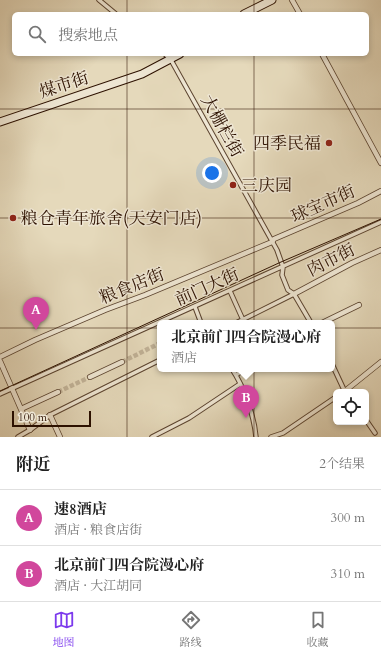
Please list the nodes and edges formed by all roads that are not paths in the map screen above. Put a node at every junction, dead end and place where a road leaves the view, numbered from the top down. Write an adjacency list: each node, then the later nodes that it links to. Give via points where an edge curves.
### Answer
1 (99, 0): 4 (street)
2 (272, 0): 5 (main road)
3 (292, 0): 6 (street)
4 (114, 12)
5 (248, 12)
6 (299, 12)
7 (167, 56): 10 (street, 大栅栏街)
8 (177, 56): 10 (main road, 煤市街)
9 (323, 56): 12 (street)
10 (171, 60): 11 (main road, 煤市街, via 142,74); 15 (street, 大栅栏街)
11 (0, 122)
12 (381, 163)
13 (381, 191): 15 (street, 球宝市街)
14 (381, 222): 17 (street, 前门大街)
15 (273, 240): 17 (street, 大栅栏街); 28 (street, 粮食店街)
16 (381, 250): 19 (street, 肉市街)
17 (283, 268): 18 (street, 前门大街); 19 (street, 大栅栏街, via 282,275 288,290)
18 (230, 291): 21 (street, 前门大街); 24 (street)
19 (294, 294): 24 (street); 25 (street, 大栅栏街)
20 (359, 305): 26 (street)
21 (195, 307): 22 (street, 前门大街); 23 (street)
22 (166, 320)
23 (200, 320)
24 (243, 320)
25 (309, 320)
26 (328, 320)
27 (157, 324): 39 (street, 前门大街)
28 (0, 357)
29 (0, 361): 39 (street)
30 (157, 361): 46 (street)
31 (122, 362): 37 (street)
32 (381, 362): 41 (street)
33 (335, 370): 40 (street)
34 (234, 372): 36 (street)
35 (240, 372): 36 (street)
36 (236, 375): 38 (street)
37 (90, 377)
38 (240, 384): 54 (street, via 189,418); 55 (street, via 250,409)
39 (12, 388): 43 (street, 前门大街); 45 (street)
40 (344, 389)
41 (349, 389)
42 (58, 392): 45 (street)
43 (0, 394)
44 (333, 399): 56 (street, via 283,433)
45 (21, 409): 47 (street)
46 (50, 414): 50 (street); 53 (street)
47 (24, 416)
48 (26, 421): 50 (street)
49 (369, 424): 51 (street)
50 (30, 430): 52 (street)
51 (375, 433)
52 (18, 437)
53 (60, 437)
54 (152, 437)
55 (256, 437)
56 (271, 437)

